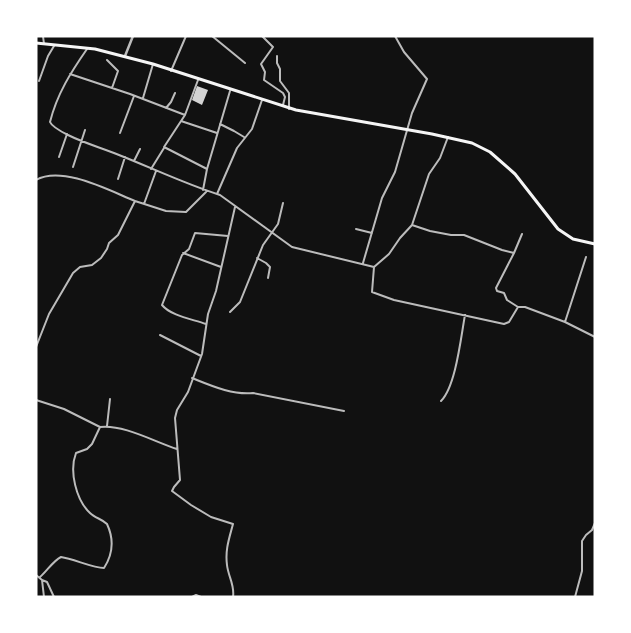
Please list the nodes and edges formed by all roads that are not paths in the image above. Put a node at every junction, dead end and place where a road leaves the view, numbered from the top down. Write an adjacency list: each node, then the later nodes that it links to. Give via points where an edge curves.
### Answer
1 (43, 36): 8 (street)
2 (133, 36): 11 (street)
3 (186, 36): 16 (street)
4 (212, 36): 14 (street)
5 (262, 36): 26 (street, via 273,47 261,64 264,80 284,95)
6 (395, 36): 33 (street, via 426,79)
7 (36, 44): 8 (highway)
8 (44, 44): 9 (highway)
9 (55, 45): 10 (highway); 19 (street)
10 (89, 47): 11 (highway); 17 (street)
11 (125, 56): 15 (highway)
12 (277, 56): 28 (street, via 280,81 288,93)
13 (107, 60): 20 (street, via 118,71)
14 (245, 63)
15 (153, 64): 16 (highway); 24 (street)
16 (171, 71): 18 (highway)
17 (70, 74): 20 (street); 36 (street, via 50,122)
18 (198, 80): 21 (highway); 29 (street)
19 (39, 81)
20 (112, 88): 23 (street)
21 (230, 90): 25 (highway); 31 (street)
22 (175, 93): 27 (street)
23 (134, 96): 24 (street); 34 (street)
24 (142, 98): 27 (street)
25 (262, 100): 26 (highway); 38 (street, via 252,129)
26 (282, 106): 28 (highway)
27 (166, 108): 29 (street)
28 (289, 108): 33 (highway)
29 (185, 115): 30 (street)
30 (181, 121): 35 (street); 40 (street)
31 (220, 124): 35 (street); 38 (street)
32 (85, 130): 39 (street)
33 (406, 130): 37 (highway); 61 (street, via 396,172 382,198)
34 (120, 132)
35 (217, 133): 47 (street)
36 (67, 134): 39 (street); 42 (street)
37 (448, 137): 58 (street, via 439,161 429,174); 64 (highway, via 490,152 515,174 558,229 573,239)
38 (244, 138): 53 (street)
39 (82, 140): 43 (street); 45 (street)
40 (164, 148): 46 (street); 47 (street)
41 (140, 149): 44 (street)
42 (59, 157)
43 (125, 157): 44 (street); 49 (street)
44 (134, 161): 46 (street)
45 (74, 167)
46 (151, 169): 48 (street)
47 (207, 169): 51 (street)
48 (156, 171): 51 (street); 56 (street)
49 (118, 179)
50 (36, 180): 54 (street, via 60,176 85,180)
51 (203, 190): 52 (street)
52 (206, 192): 53 (street); 56 (street, via 186,212 166,211)
53 (217, 194): 57 (street)
54 (135, 201): 56 (street); 80 (street, via 118,236 109,243 101,258 73,273 49,314)
55 (283, 203): 60 (street, via 280,219)
56 (144, 204)
57 (235, 207): 60 (street); 63 (street)
58 (412, 225): 66 (street, via 430,232 464,235); 70 (street)
59 (356, 229): 61 (street)
60 (272, 233): 68 (street); 69 (street, via 292,247)
61 (372, 233): 69 (street)
62 (522, 234): 66 (street)
63 (228, 236): 65 (street, via 196,232 189,249); 71 (street)
64 (595, 244)
65 (183, 253): 71 (street); 77 (street, via 162,306)
66 (514, 253): 73 (street, via 496,289)
67 (586, 257): 76 (street)
68 (257, 258): 72 (street, via 270,267); 74 (street, via 240,302)
69 (363, 264): 70 (street)
70 (374, 267): 75 (street, via 373,292 402,302)
71 (221, 268): 77 (street)
72 (268, 278)
73 (518, 307): 75 (street, via 507,323); 76 (street)
74 (230, 312)
75 (465, 314): 85 (street, via 453,374 448,392)
76 (565, 322): 79 (street)
77 (206, 324): 81 (street)
78 (160, 335): 81 (street)
79 (595, 337)
80 (36, 347)
81 (201, 356): 82 (street)
82 (192, 378): 86 (street, via 228,391); 89 (street, via 175,418)
83 (110, 399): 87 (street)
84 (36, 400): 88 (street, via 64,409)
85 (441, 401)
86 (344, 411)
87 (107, 426): 88 (street); 89 (street)
88 (100, 427): 92 (street, via 92,444 76,454 73,470 80,500 108,527 112,544 109,559 100,569 84,562 60,558)
89 (178, 449): 98 (street, via 180,480 173,492 209,516 232,524 226,555)
90 (595, 523): 99 (street, via 582,541 582,571)
91 (36, 575): 92 (street)
92 (40, 577): 93 (street)
93 (42, 580): 94 (street); 95 (street)
94 (44, 597)
95 (54, 597)
96 (192, 597): 97 (street)
97 (201, 597)
98 (233, 597)
99 (575, 597)

